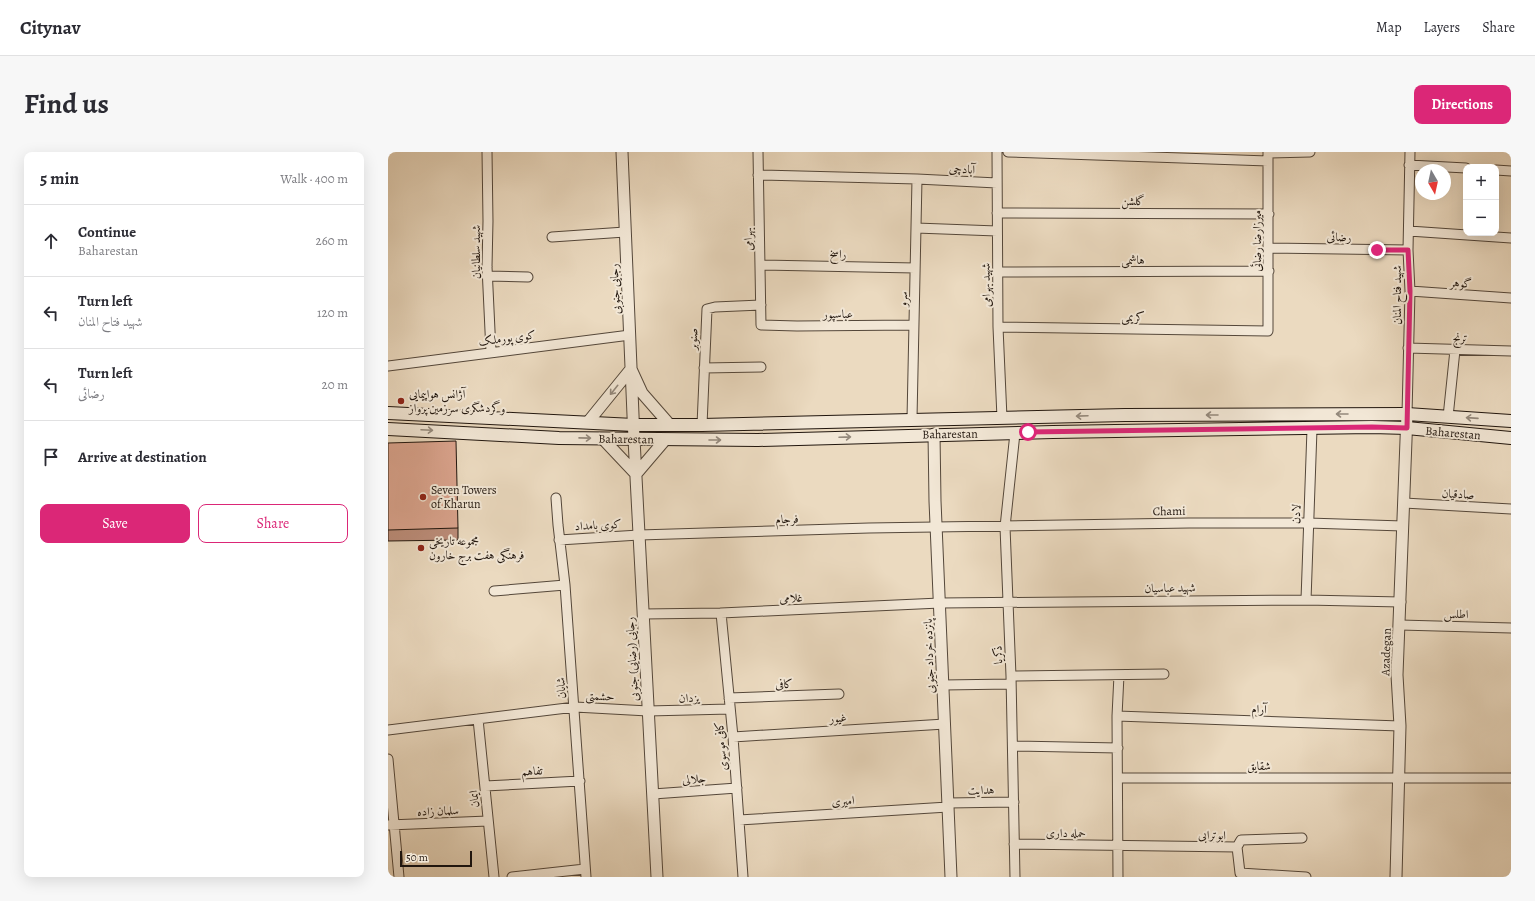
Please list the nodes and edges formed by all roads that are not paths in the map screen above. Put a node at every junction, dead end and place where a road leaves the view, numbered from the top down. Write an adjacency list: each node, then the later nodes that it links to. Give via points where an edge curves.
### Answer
1 (487, 152): 30 (street, شهید سلطانیان)
2 (622, 152): 21 (street, رجایی جنوبی)
3 (758, 152): 13 (street, بهرامی)
4 (997, 152): 15 (street, شهید بهرامی)
5 (1008, 152): 8 (street)
6 (1310, 152): 8 (street)
7 (1410, 152): 9 (street, شهید فتاح المنان)
8 (1268, 155): 17 (street, میرزارضا رضائی)
9 (1409, 165): 10 (street); 20 (street, شهید فتاح المنان)
10 (1463, 168)
11 (1499, 170): 12 (street)
12 (1511, 171)
13 (758, 175): 14 (street, آبادچی); 26 (street, بهرامی)
14 (917, 179): 15 (street, آبادچی); 18 (street, سرو)
15 (997, 183): 16 (street, شهید بهرامی)
16 (997, 213): 17 (street, گلشن); 19 (street, شهید بهرامی)
17 (1269, 214): 24 (street, میرزارضا رضائی)
18 (916, 228): 19 (street); 27 (street, سرو)
19 (997, 231): 29 (street, شهید بهرامی)
20 (1409, 231): 23 (street); 25 (street, شهید فتاح المنان)
21 (625, 232): 22 (street); 39 (street, رجایی جنوبی)
22 (552, 237)
23 (1511, 238)
24 (1269, 248): 25 (street, رضائی); 28 (street, میرزارضا رضائی)
25 (1408, 250): 32 (street, شهید فتاح المنان)
26 (760, 265): 27 (street, راسخ); 34 (street, بهرامی)
27 (915, 268): 36 (street, سرو)
28 (1269, 271): 29 (street, هاشمی); 38 (street, میرزارضا رضائی)
29 (998, 272): 37 (street, شهید بهرامی)
30 (488, 276): 31 (street); 43 (street, شهید سلطانیان)
31 (528, 277)
32 (1410, 291): 33 (street, گوهر); 40 (street, شهید فتاح المنان)
33 (1511, 298)
34 (761, 305): 35 (street, بهرامی); 46 (street, صنوبر, via 707,309)
35 (761, 324): 36 (street, عباسپور)
36 (914, 325): 52 (street, سرو)
37 (998, 327): 38 (street, کریمی); 51 (street, شهید بهرامی)
38 (1268, 331)
39 (630, 336): 43 (street, کوی پورملک); 47 (street, رجایی جنوبی)
40 (1408, 348): 41 (street, ترنج); 49 (street, شهید فتاح المنان)
41 (1455, 350): 42 (street, ترنج); 50 (street)
42 (1511, 351)
43 (491, 352): 44 (street, کوی پورملک)
44 (388, 366)
45 (761, 366): 46 (street)
46 (704, 368): 59 (street, صنوبر)
47 (631, 369): 56 (street, one-way to 56); 57 (street, رجایی جنوبی); 58 (street, via 642,393)
48 (388, 413): 54 (main road, Baharestan)
49 (1407, 414): 50 (main road, Baharestan); 51 (main road, Baharestan, one-way to 51); 60 (street, Azadegan)
50 (1448, 417): 55 (main road, Baharestan, one-way to 50)
51 (1002, 418): 53 (main road, Baharestan)
52 (912, 419): 53 (main road, Baharestan); 59 (main road, Baharestan)
53 (934, 419): 64 (main road)
54 (559, 421): 56 (main road, Baharestan); 65 (main road, via 566,426 566,430)
55 (1511, 421)
56 (588, 422): 57 (main road, Baharestan)
57 (634, 425): 58 (main road, Baharestan); 68 (street, رجایی جنوبی)
58 (670, 425): 59 (main road, Baharestan)
59 (700, 425): 70 (main road, via 693,432)
60 (1407, 428): 62 (main road, Baharestan); 66 (main road, Baharestan); 73 (street, Azadegan)
61 (388, 429): 65 (main road, Baharestan, one-way to 65)
62 (1312, 429): 63 (main road, Baharestan); 75 (street, لادن)
63 (1015, 433): 64 (main road, Baharestan); 77 (street, ذکریا)
64 (934, 434): 70 (main road, Baharestan, one-way to 64); 78 (street, پانزده خرداد جنوبی)
65 (559, 438): 67 (main road, Baharestan, one-way to 67)
66 (1511, 438)
67 (603, 439): 68 (main road, Baharestan); 71 (street)
68 (634, 440): 69 (main road, Baharestan); 71 (street, رجایی (رضایی) جنوبی)
69 (665, 440): 70 (main road, Baharestan); 71 (street)
70 (696, 440)
71 (636, 474): 79 (street, رجایی (رضایی) جنوبی)
72 (556, 498): 80 (street, شایان)
73 (1404, 503): 74 (street, صادقیان); 76 (street, Azadegan)
74 (1511, 509)
75 (1308, 523): 76 (street, Chami); 77 (street, Chami, via 1189,522); 83 (street, لادن)
76 (1403, 526): 85 (street, Azadegan)
77 (1005, 527): 78 (street, Chami); 84 (street, ذکریا)
78 (936, 528): 79 (street, فرجام); 86 (street, پانزده خرداد جنوبی)
79 (639, 535): 80 (street, کوی بامداد); 88 (street, رجایی (رضایی) جنوبی)
80 (559, 540): 81 (street, شایان)
81 (565, 585): 82 (street); 97 (street, شایان)
82 (494, 591)
83 (1306, 600): 84 (street, شهید عباسیان); 85 (street, شهید عباسیان)
84 (1008, 602): 86 (street, شهید عباسیان); 93 (street, ذکریا)
85 (1401, 602): 89 (street, Azadegan)
86 (940, 603): 87 (street, غلامی); 94 (street, پانزده خرداد جنوبی)
87 (721, 613): 88 (street, غلامی); 96 (street, کافی موسوی)
88 (643, 614): 99 (street, رجایی (رضایی) جنوبی)
89 (1400, 625): 90 (street, اطلس); 103 (street, Azadegan)
90 (1511, 628)
91 (1164, 674): 92 (street)
92 (1119, 675): 93 (street); 100 (street)
93 (1011, 680): 94 (street); 106 (street, ذکریا)
94 (943, 685): 102 (street, پانزده خرداد جنوبی)
95 (840, 694): 96 (street, کافی)
96 (729, 698): 98 (street, کافی موسوی)
97 (574, 707): 99 (street, حشمتی); 101 (street, حشمتی); 112 (street, شایان)
98 (730, 709): 99 (street, یزدان); 105 (street, کافی موسوی)
99 (648, 711): 115 (street, رجایی (رضایی) جنوبی)
100 (1118, 716): 103 (street, آرام); 107 (street)
101 (478, 719): 104 (street, حشمتی); 113 (street, ایمان)
102 (945, 724): 105 (street, غیور); 117 (street, پانزده خرداد جنوبی)
103 (1400, 726): 111 (street, Azadegan)
104 (388, 730)
105 (733, 737): 114 (street, کافی موسوی)
106 (1013, 746): 107 (street); 116 (street, ذکریا)
107 (1118, 748): 109 (street)
108 (388, 759): 120 (street)
109 (1118, 778): 111 (street, شقایق); 123 (street)
110 (1511, 778): 111 (street, شقایق)
111 (1399, 779): 135 (street, Azadegan)
112 (580, 781): 113 (street, تفاهم); 125 (street, شایان)
113 (485, 786): 119 (street, ایمان)
114 (737, 788): 115 (street, جلالی); 118 (street, کافی موسوی)
115 (652, 794): 129 (street, رجایی (رضایی) جنوبی)
116 (1014, 802): 117 (street, هدایت); 122 (street, ذکریا)
117 (948, 805): 118 (street, امیری); 131 (street, پانزده خرداد جنوبی)
118 (739, 820): 130 (street, کافی موسوی)
119 (488, 821): 120 (street, سلمان زاده); 127 (street, ایمان)
120 (391, 824): 126 (street)
121 (1302, 838): 124 (street, via 1241,840)
122 (1014, 844): 123 (street, حمله داری); 132 (street, ذکریا)
123 (1118, 846): 124 (street, ابوترابی); 133 (street)
124 (1237, 847): 134 (street, ابوترابی, via 1240,873)
125 (586, 873): 128 (street)
126 (398, 877)
127 (494, 877)
128 (512, 877)
129 (657, 877)
130 (744, 877)
131 (951, 877)
132 (1015, 877)
133 (1118, 877)
134 (1306, 877)
135 (1396, 877)

